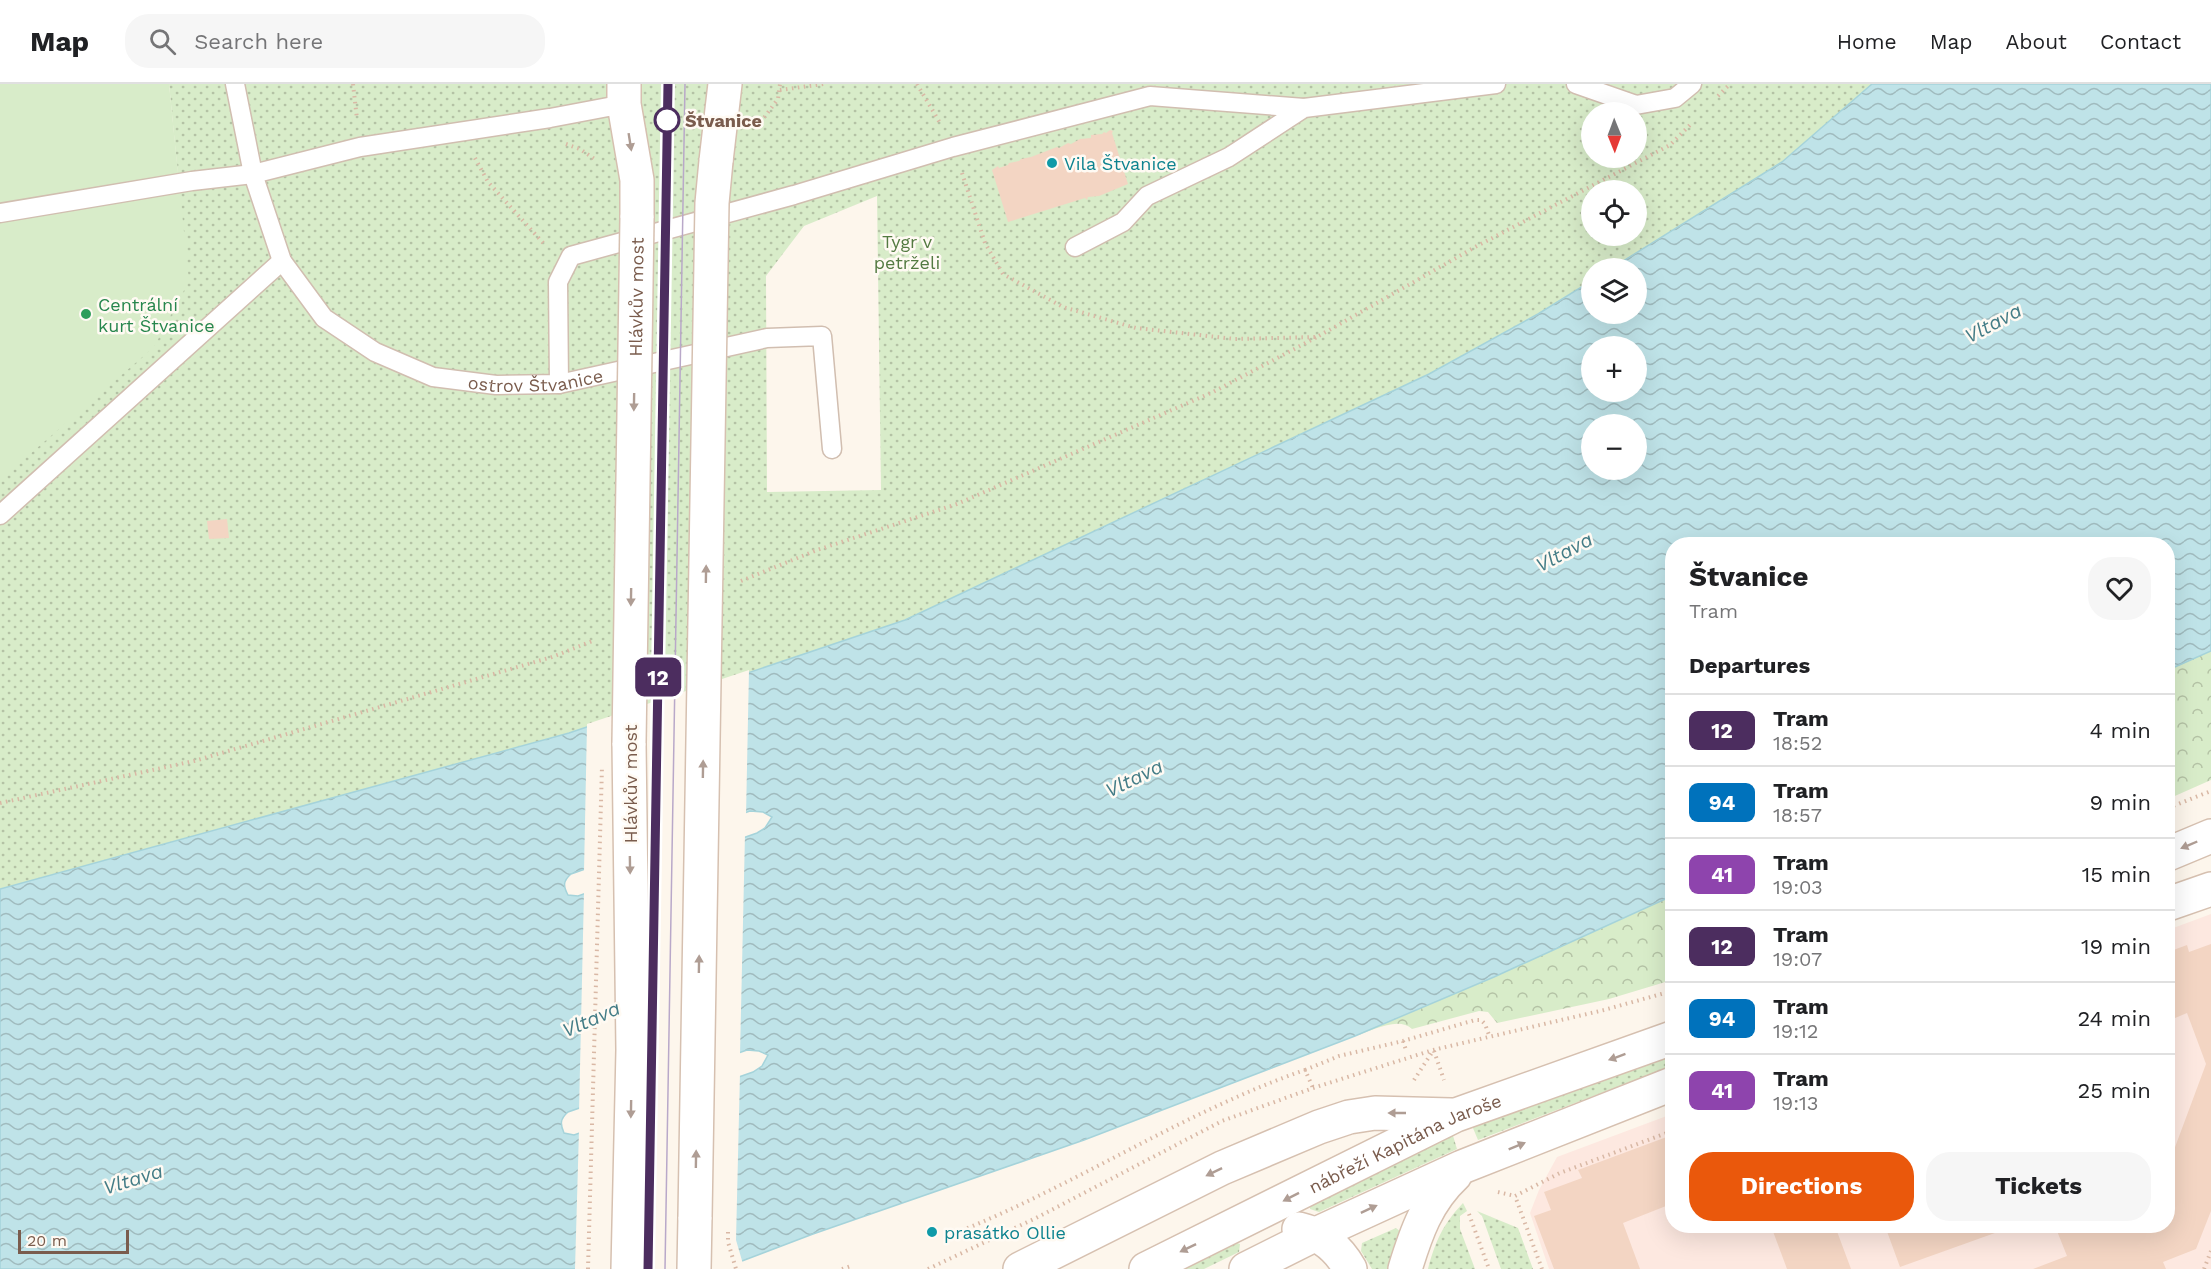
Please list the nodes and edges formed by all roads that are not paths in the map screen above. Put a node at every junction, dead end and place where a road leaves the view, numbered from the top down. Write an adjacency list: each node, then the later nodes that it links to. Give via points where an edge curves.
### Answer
1 (235, 84): 8 (lane, ostrov Štvanice)
2 (725, 84): 28 (main road, one-way to 2, bridge, via 712,215)
3 (1496, 84): 7 (lane)
4 (1576, 84): 5 (lane, via 1636,105 1675,98)
5 (1692, 84)
6 (624, 94): 8 (lane, via 550,118 360,147); 23 (main road, Hlávkův most, one-way to 23, bridge, via 637,180 628,743 633,1050)
7 (1304, 108): 10 (lane, via 1229,157 1147,195 1124,222); 12 (lane, via 1150,96 953,147 571,256 558,282)
8 (253, 174): 9 (lane); 11 (lane, ostrov Štvanice)
9 (0, 213)
10 (1075, 247)
11 (282, 261): 12 (lane, ostrov Štvanice, via 324,318 375,352 433,377 496,385); 14 (lane)
12 (559, 384): 13 (lane, ostrov Štvanice, via 767,338 822,336)
13 (832, 449)
14 (0, 515)
15 (2211, 836): 16 (main road, one-way to 16)
16 (2175, 851)
17 (2211, 889): 18 (main road)
18 (2175, 902)
19 (1665, 1040): 21 (main road, nábřeží Kapitána Jaroše, one-way to 21)
20 (1665, 1087): 22 (main road, one-way to 20)
21 (1456, 1115): 24 (main road, nábřeží Kapitána Jaroše, one-way to 24); 29 (main road, one-way to 29, via 1375,1113 1319,1127 1222,1168)
22 (1462, 1167): 25 (main road, one-way to 22); 33 (main road, via 1424,1213)
23 (628, 1226): 26 (main road); 27 (main road, Hlávkův most)
24 (1229, 1228): 25 (main road, via 1284,1225); 30 (main road, nábřeží Kapitána Jaroše, one-way to 30)
25 (1316, 1234): 31 (main road); 32 (main road)
26 (620, 1269)
27 (628, 1269)
28 (694, 1269)
29 (1020, 1269)
30 (1146, 1269)
31 (1246, 1269)
32 (1350, 1269)
33 (1405, 1269)

